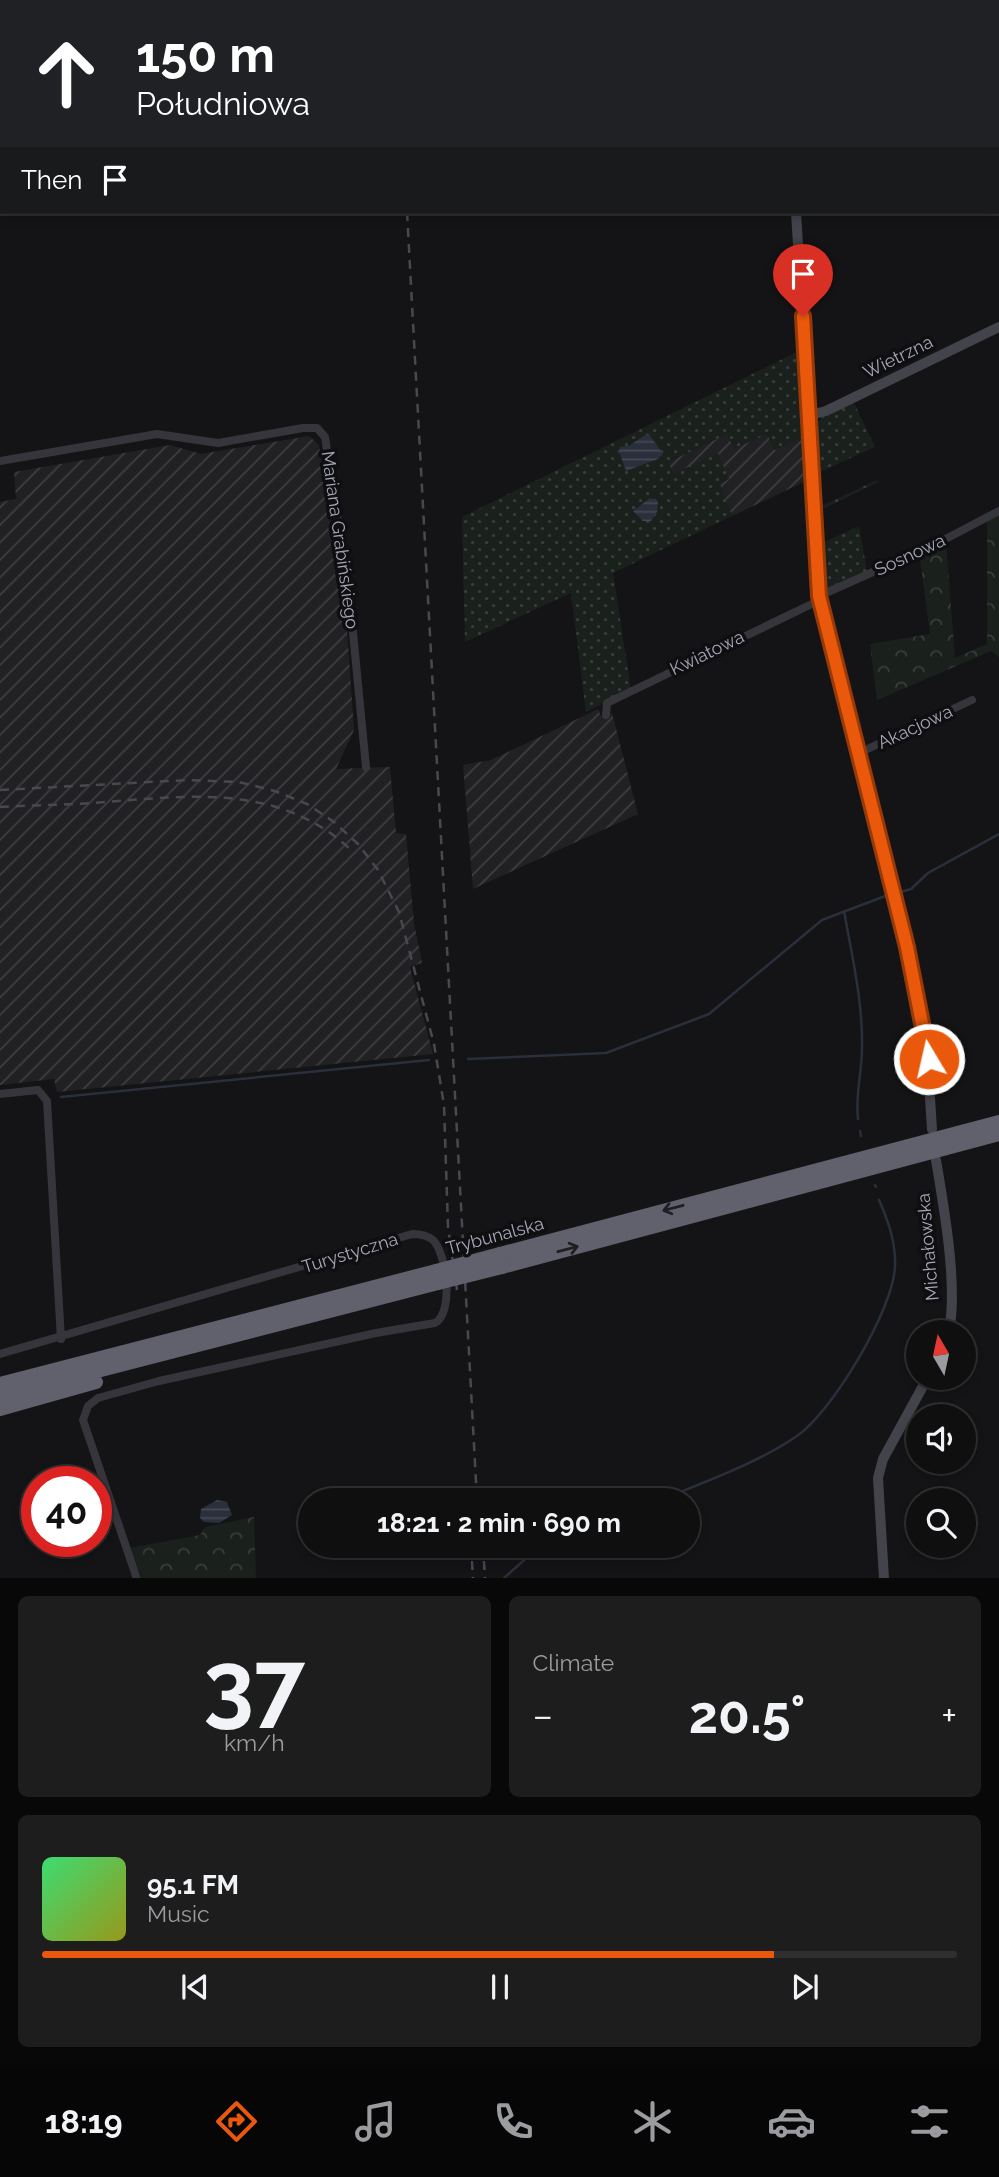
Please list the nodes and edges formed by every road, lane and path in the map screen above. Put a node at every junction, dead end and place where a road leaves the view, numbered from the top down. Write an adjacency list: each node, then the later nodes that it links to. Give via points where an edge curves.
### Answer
1 (796, 214): 3 (street)
2 (999, 327): 3 (street, Wietrzna)
3 (810, 415): 6 (street)
4 (0, 461): 10 (street, Mariana Grabińskiego, via 157,434 218,443 317,428 325,437 349,591)
5 (999, 511): 6 (street, Sosnowa)
6 (820, 598): 8 (street, Kwiatowa, via 607,703); 9 (street)
7 (972, 700): 9 (street, Akacjowa)
8 (606, 715)
9 (859, 753): 13 (street, via 926,1037)
10 (366, 767)
11 (0, 1094): 19 (street, via 38,1090 47,1101)
12 (999, 1122): 16 (highway, Trybunalska, one-way to 16)
13 (932, 1129)
14 (999, 1134): 16 (highway, Trybunalska, one-way to 14)
15 (936, 1160): 18 (street, Michałowska, via 947,1240)
16 (501, 1261): 17 (highway, Trybunalska, bridge)
17 (437, 1277): 21 (highway, Trybunalska); 22 (highway, Trybunalska)
18 (950, 1320)
19 (61, 1339): 20 (street); 26 (street, Turystyczna, via 412,1234 427,1236 440,1252 447,1302 442,1318 435,1323 159,1381 98,1398 88,1406 83,1420)
20 (0, 1354)
21 (170, 1354): 24 (highway, Trybunalska); 25 (highway, via 93,1383)
22 (0, 1384)
23 (921, 1390): 27 (street, via 883,1459 878,1478)
24 (0, 1396)
25 (0, 1409)
26 (137, 1578)
27 (884, 1578)

